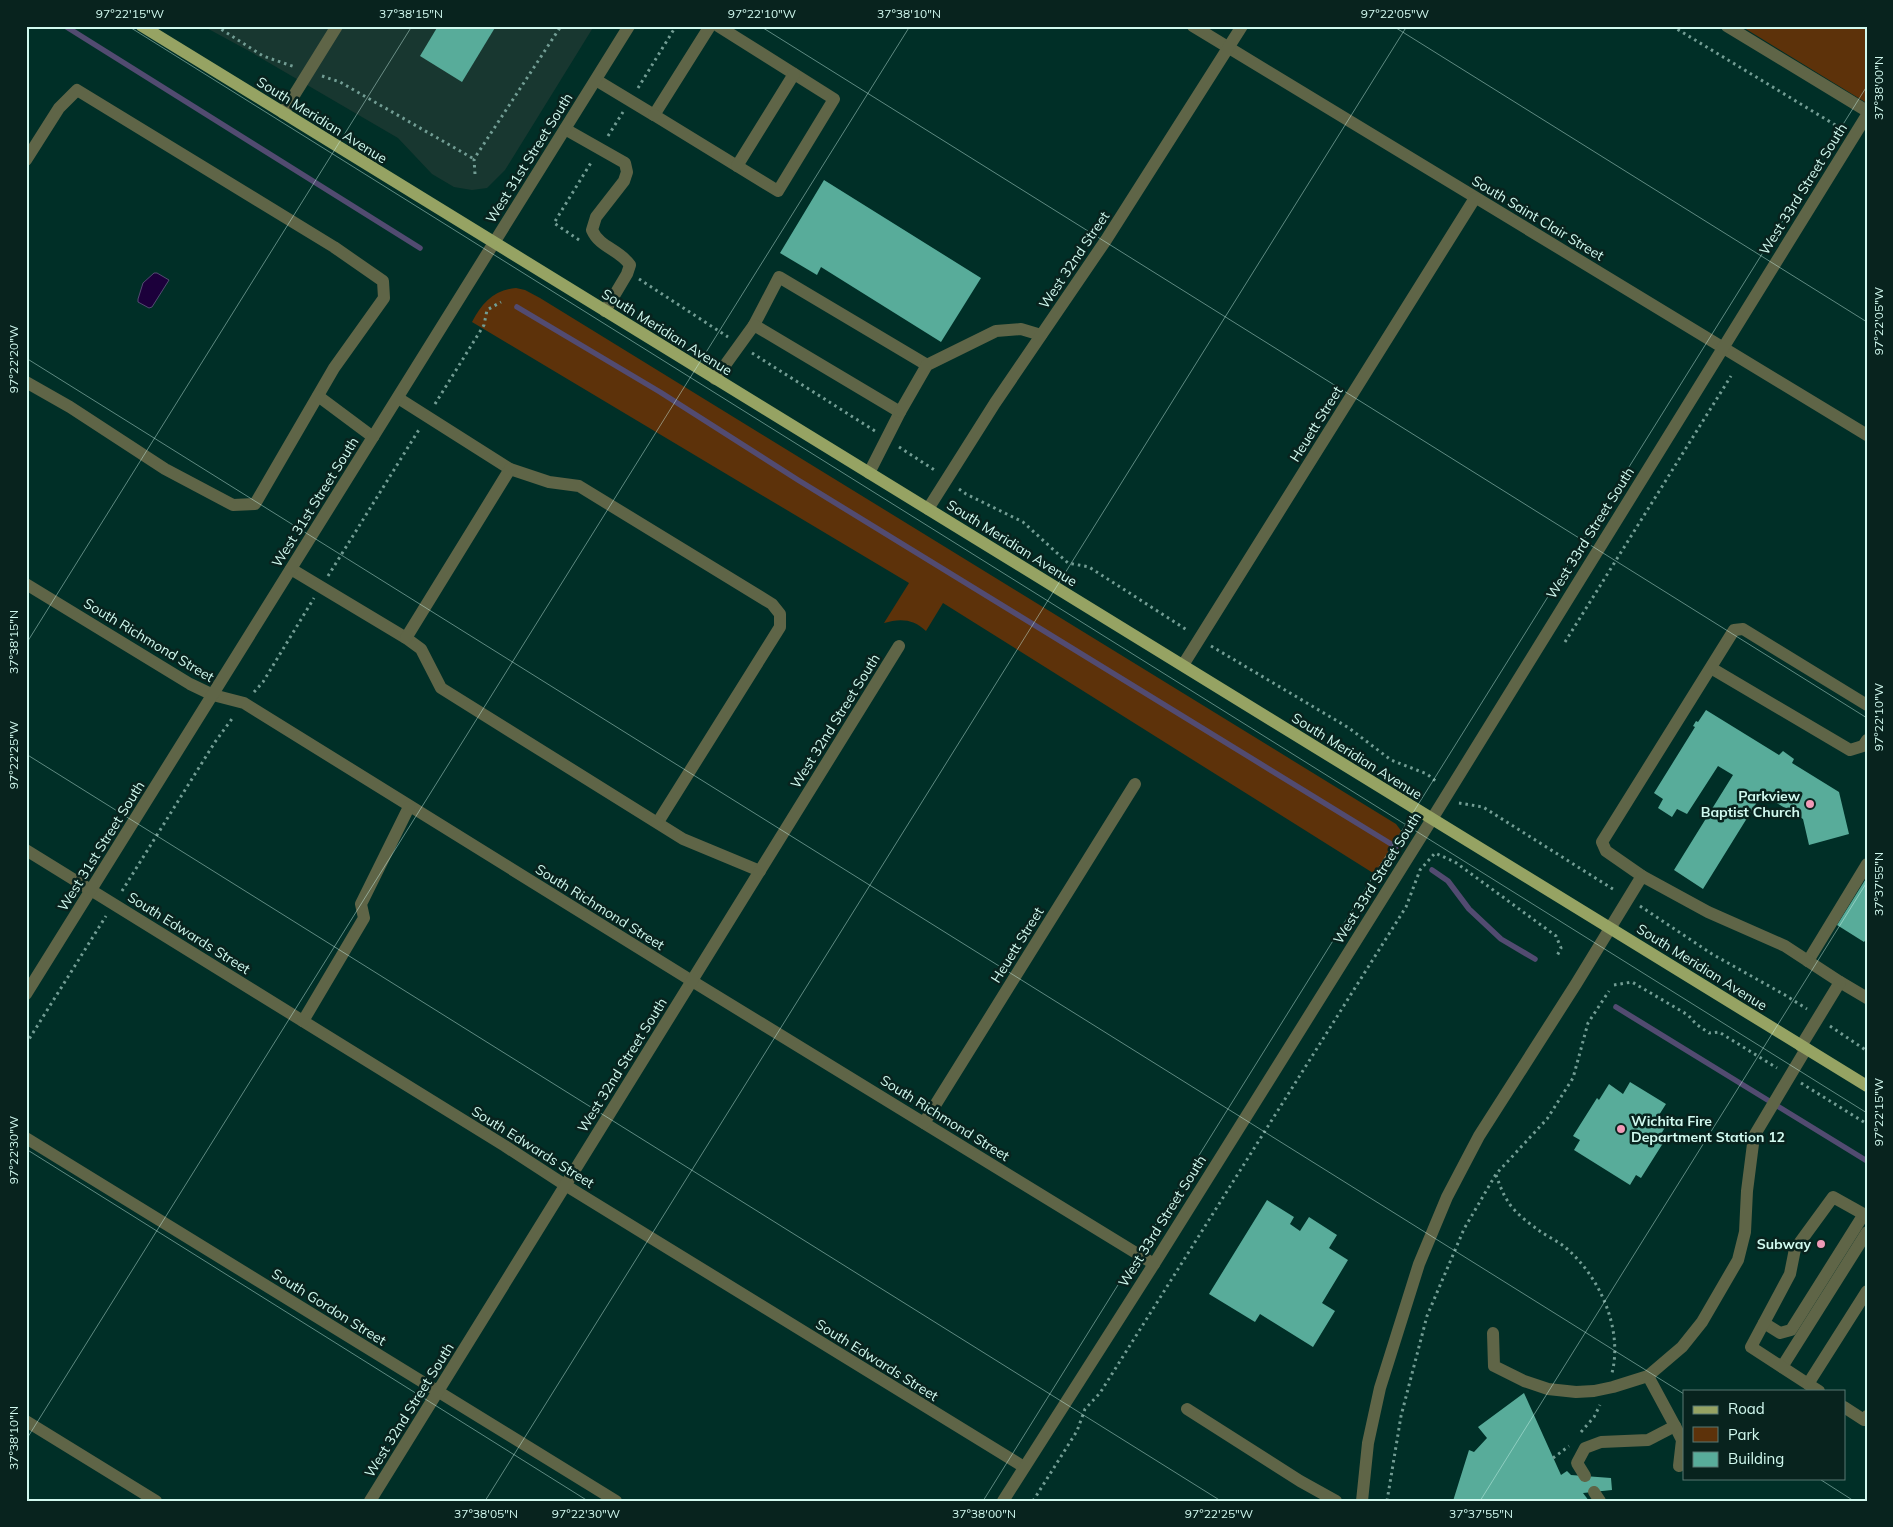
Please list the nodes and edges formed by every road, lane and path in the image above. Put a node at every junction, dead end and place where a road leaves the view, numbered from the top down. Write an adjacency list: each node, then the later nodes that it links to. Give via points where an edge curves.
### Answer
1 (142, 26): 19 (main road, South Meridian Avenue)
2 (216, 26): 14 (path, via 263,56)
3 (338, 26): 14 (street)
4 (561, 26): 25 (path)
5 (629, 26): 16 (street, West 31st Street South)
6 (676, 26): 17 (path)
7 (710, 26): 20 (street)
8 (718, 26): 15 (street)
9 (1193, 26): 13 (street, South Saint Clair Street)
10 (1242, 26): 13 (street, West 32nd Street)
11 (1672, 26): 22 (path)
12 (1727, 26): 18 (street)
13 (1229, 48): 29 (street, South Saint Clair Street); 36 (street, West 32nd Street)
14 (310, 72): 19 (street); 25 (path, via 340,82)
15 (794, 74): 27 (street); 27 (street, via 834,99 778,191)
16 (596, 80): 17 (street); 23 (street, West 31st Street South)
17 (630, 100): 20 (street); 24 (path)
18 (1867, 111)
19 (283, 113): 30 (main road, South Meridian Avenue)
20 (654, 115): 27 (street)
21 (1867, 115): 38 (street, West 33rd Street South)
22 (1837, 126)
23 (565, 128): 24 (street); 30 (street, West 31st Street South)
24 (600, 149): 31 (path, via 554,223); 32 (street, via 625,164 627,172 624,181 596,217 592,230 596,240 625,257 630,265)
25 (474, 159): 28 (path)
26 (26, 160): 43 (street, via 59,108 77,90 334,247 383,281 384,298)
27 (737, 166)
28 (474, 174)
29 (1475, 198): 38 (street, South Saint Clair Street); 58 (street, Heuett Street)
30 (494, 243): 34 (main road, South Meridian Avenue); 44 (street, West 31st Street South)
31 (586, 244)
32 (628, 271): 34 (street); 37 (path)
33 (501, 302): 46 (path, via 487,310 484,325)
34 (605, 311): 41 (main road, South Meridian Avenue)
35 (754, 325): 37 (street); 39 (street, via 779,277); 45 (street)
36 (1041, 335): 39 (street, via 1021,329 996,331); 52 (street, West 32nd Street)
37 (740, 345): 41 (street); 49 (path)
38 (1722, 348): 47 (street, South Saint Clair Street); 68 (street, West 33rd Street South)
39 (927, 365): 45 (street)
40 (1731, 376): 59 (path)
41 (715, 379): 51 (main road, South Meridian Avenue)
42 (26, 382): 43 (street, via 165,469 233,505 255,504)
43 (318, 396): 48 (street)
44 (398, 398): 46 (street); 48 (street, West 31st Street South)
45 (900, 412): 49 (street)
46 (427, 416): 50 (street); 56 (path)
47 (1867, 435)
48 (373, 437): 54 (street, West 31st Street South)
49 (886, 439): 51 (street); 52 (path)
50 (510, 469): 57 (street); 71 (street, via 548,482 579,486 772,604 780,614 780,627)
51 (869, 473): 53 (main road, South Meridian Avenue)
52 (946, 480): 53 (street, West 32nd Street); 58 (path, via 966,494 1023,522 1068,562 1089,567)
53 (928, 509): 61 (main road, South Meridian Avenue)
54 (291, 569): 56 (street); 63 (street, West 31st Street South)
55 (26, 584): 63 (street, South Richmond Street)
56 (321, 587): 57 (street); 64 (path, via 263,682)
57 (406, 638): 71 (street, via 422,649 441,688)
58 (1200, 638): 61 (street, Heuett Street); 68 (path, via 1349,728 1391,760 1428,774)
59 (1565, 642)
60 (899, 646): 74 (street, West 32nd Street South)
61 (1182, 666): 70 (main road, South Meridian Avenue)
62 (1711, 668): 65 (street, via 1734,630 1743,629); 66 (street, via 1850,750 1863,746); 75 (street, via 1602,842 1606,852)
63 (213, 695): 64 (street, South Richmond Street); 76 (street, West 31st Street South)
64 (244, 703): 69 (street, South Richmond Street); 78 (path, via 215,742)
65 (1867, 705)
66 (1867, 740)
67 (1135, 784): 95 (street, Heuett Street)
68 (1448, 792): 70 (street, West 33rd Street South); 77 (path, via 1459,803 1484,807)
69 (409, 806): 82 (street, South Richmond Street); 89 (street, via 361,904 364,918)
70 (1432, 819): 79 (main road, South Meridian Avenue); 102 (street, West 33rd Street South)
71 (658, 822): 74 (street, via 683,839)
72 (26, 850): 76 (street, South Edwards Street)
73 (1867, 864): 81 (street)
74 (760, 871): 82 (street, West 32nd Street South)
75 (1642, 876): 77 (street); 81 (street, via 1708,912 1785,946)
76 (92, 890): 78 (street, South Edwards Street); 86 (street, West 31st Street South)
77 (1628, 899): 79 (street); 88 (path)
78 (114, 904): 89 (street, South Edwards Street); 90 (path)
79 (1610, 928): 91 (main road, South Meridian Avenue); 129 (street, via 1479,1136 1447,1197 1419,1264 1380,1388 1368,1443)
80 (1556, 958): 127 (path, via 1561,948 1556,936 1455,862 1435,853 1420,870 1406,907 1188,1256 1100,1393 1085,1409 1077,1431)
81 (1808, 961): 83 (street)
82 (692, 981): 95 (street, South Richmond Street); 99 (street, West 32nd Street South)
83 (1840, 982): 87 (street); 88 (street)
84 (1614, 985): 93 (path, via 1632,982 1688,1015 1709,1032 1719,1032)
85 (1609, 992): 98 (path, via 1588,1023 1573,1078 1547,1119)
86 (26, 994)
87 (1867, 998)
88 (1818, 1017): 91 (street); 92 (path)
89 (303, 1021): 99 (street, South Edwards Street)
90 (26, 1044)
91 (1803, 1047): 93 (street); 94 (main road, South Meridian Avenue)
92 (1867, 1051)
93 (1790, 1076): 96 (path); 107 (street, via 1754,1136 1745,1232 1738,1260 1702,1322 1682,1347)
94 (1867, 1086)
95 (924, 1123): 102 (street, South Richmond Street)
96 (1867, 1124)
97 (26, 1138): 110 (street, South Gordon Street)
98 (1496, 1174): 109 (path, via 1507,1201 1526,1221 1565,1247 1585,1266 1603,1298 1612,1328 1614,1363); 130 (path, via 1464,1229 1427,1316 1401,1416)
99 (565, 1186): 110 (street, West 32nd Street South); 121 (street, South Edwards Street)
100 (1865, 1215): 104 (street, via 1792,1330 1780,1333); 104 (street, via 1834,1197 1795,1249 1790,1274)
101 (1867, 1232): 106 (street)
102 (1154, 1264): 121 (street, West 33rd Street South)
103 (1867, 1291): 108 (street)
104 (1764, 1323): 106 (street, via 1751,1347)
105 (1493, 1333): 109 (street, via 1494,1366 1548,1389 1576,1392)
106 (1782, 1367): 108 (street)
107 (1648, 1376): 109 (street); 115 (street)
108 (1813, 1387)
109 (1608, 1389): 116 (path, via 1594,1417)
110 (438, 1392): 124 (street, West 32nd Street South); 125 (street, South Gordon Street)
111 (1846, 1408): 113 (street, via 1864,1420)
112 (1186, 1409): 128 (street)
113 (1867, 1416)
114 (26, 1421): 123 (street)
115 (1675, 1426): 117 (street); 122 (street, via 1648,1440 1601,1442 1585,1448 1577,1463)
116 (1578, 1437)
117 (1683, 1441): 120 (street)
118 (1572, 1443): 119 (path)
119 (1554, 1458)
120 (1679, 1466)
121 (1024, 1468): 126 (street, West 33rd Street South)
122 (1585, 1476)
123 (156, 1501)
124 (370, 1501)
125 (616, 1501)
126 (1003, 1501)
127 (1033, 1501)
128 (1336, 1501)
129 (1362, 1501)
130 (1388, 1501)

